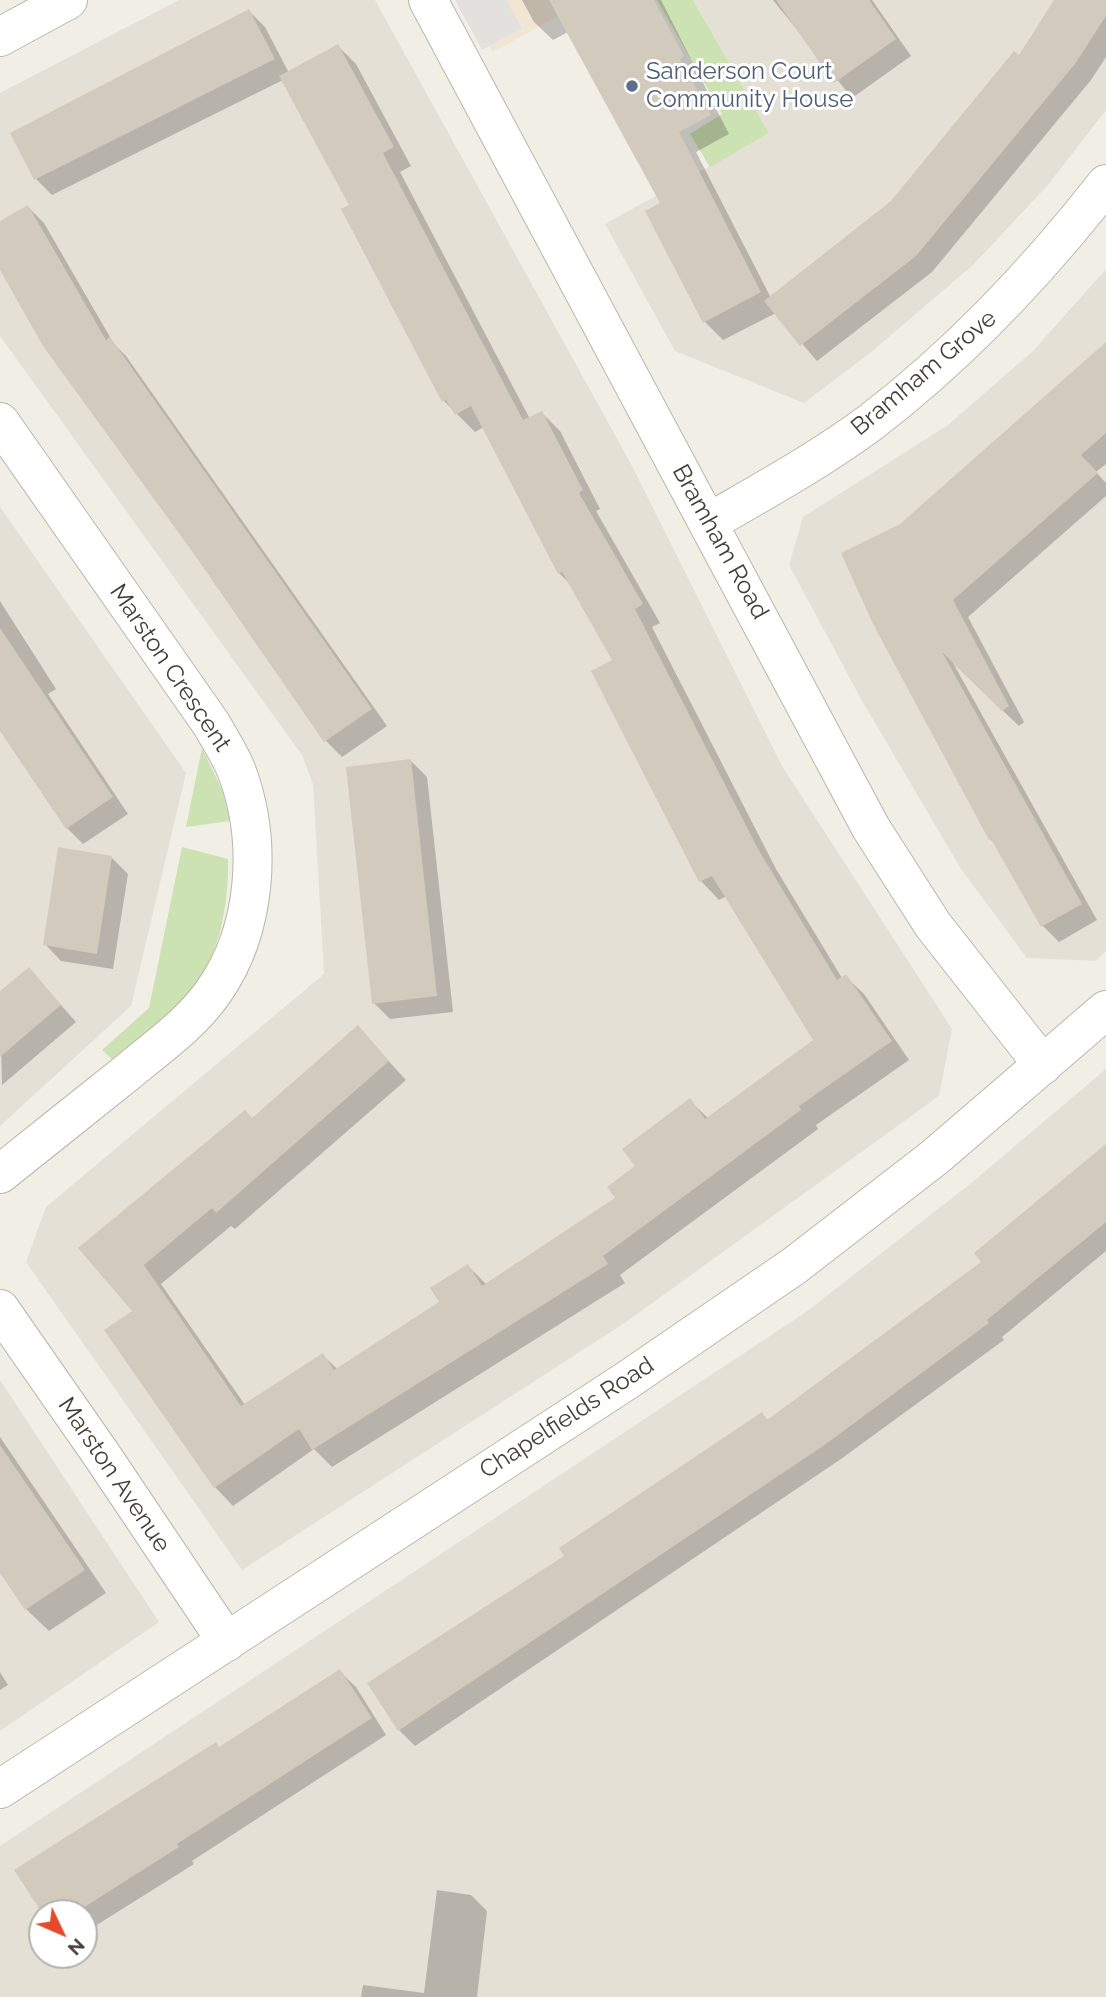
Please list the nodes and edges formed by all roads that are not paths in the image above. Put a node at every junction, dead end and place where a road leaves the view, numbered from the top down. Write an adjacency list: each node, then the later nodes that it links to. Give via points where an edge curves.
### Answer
1 (68, 0): 3 (street)
2 (428, 0): 6 (street, Bramham Road)
3 (0, 37)
4 (1106, 184): 6 (street, Bramham Grove, via 1006,302 871,422)
5 (0, 422): 9 (street, Marston Crescent, via 212,725 237,771 247,809 251,860 246,921 236,954 213,992 186,1024)
6 (708, 523): 8 (street, Bramham Road, via 903,880 959,962)
7 (1106, 1010): 8 (street, Chapelfields Road)
8 (1043, 1065): 11 (street, Chapelfields Road, via 794,1266)
9 (0, 1174)
10 (0, 1310): 11 (street, Marston Avenue)
11 (227, 1642): 12 (street, Chapelfields Road)
12 (0, 1789)

